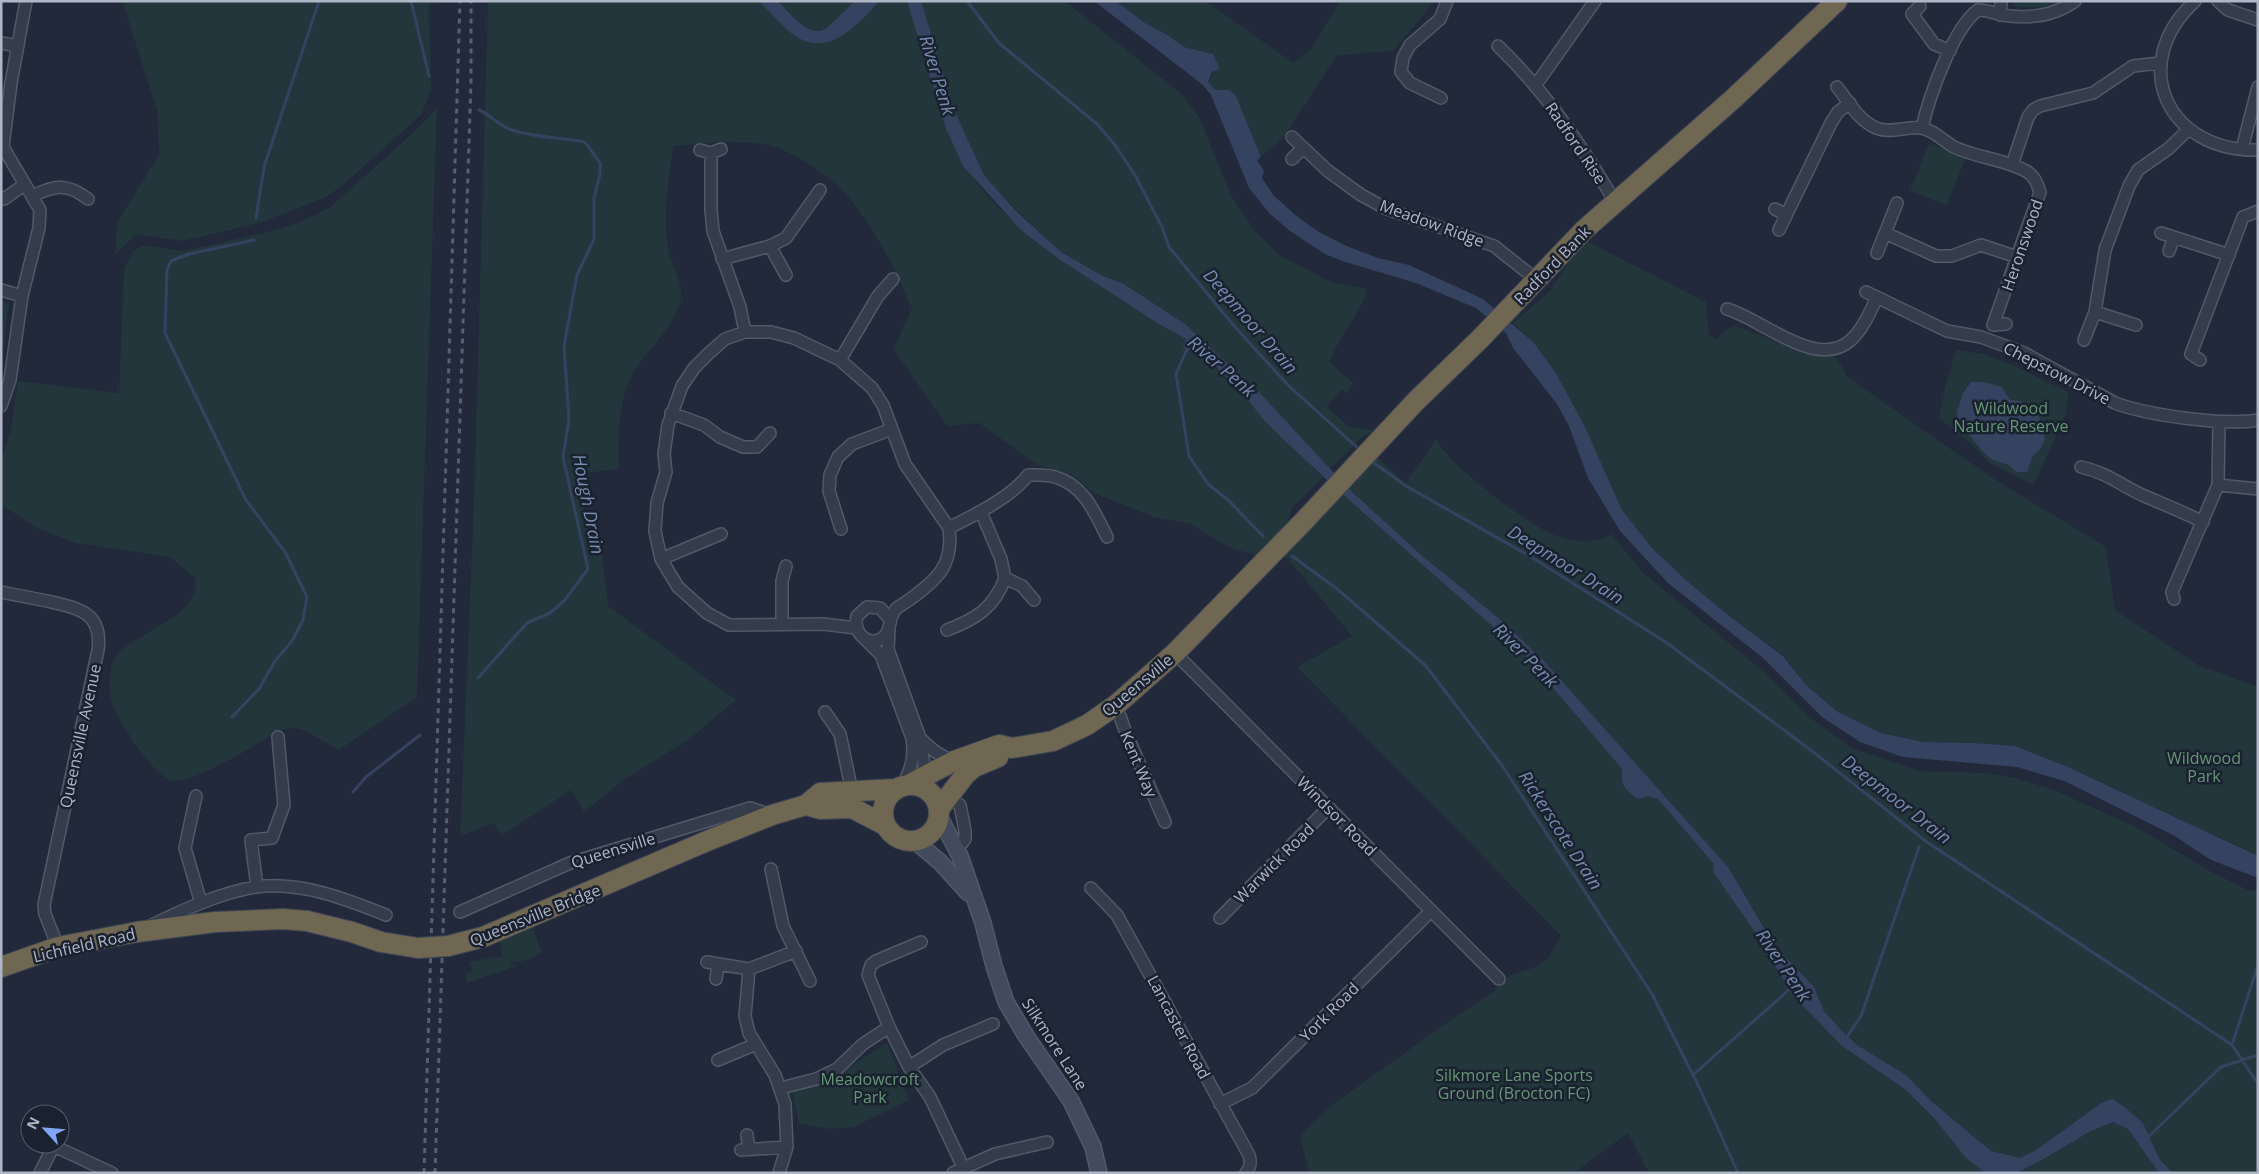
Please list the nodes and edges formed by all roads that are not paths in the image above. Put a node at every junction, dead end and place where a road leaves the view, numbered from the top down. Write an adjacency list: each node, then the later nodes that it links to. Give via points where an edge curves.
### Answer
1 (26, 1): 13 (street)
2 (1447, 1): 20 (street, via 1440,19 1410,45 1400,72 1410,82)
3 (1595, 1): 17 (street, Radford Rise)
4 (1837, 1): 37 (highway, Radford Bank, via 1733,99)
5 (2001, 1): 10 (street)
6 (2075, 1): 10 (street, via 2064,10 2044,16)
7 (2195, 1): 16 (street, via 2175,25)
8 (2218, 1): 11 (street, via 2228,10)
9 (1920, 6): 15 (street, via 1912,14 1934,44)
10 (2000, 14): 15 (street, via 1978,10 1970,16)
11 (2258, 20)
12 (1, 43): 13 (street)
13 (18, 46): 22 (street)
14 (1498, 46): 17 (street, Radford Rise)
15 (1950, 51): 23 (street, via 1927,104)
16 (2160, 63): 24 (street, via 2162,93); 31 (street, via 2133,66 2093,93 2033,110)
17 (1535, 86): 37 (street, Radford Rise, via 1589,158)
18 (1837, 87): 21 (street)
19 (2258, 87): 27 (street)
20 (1441, 98)
21 (1850, 103): 23 (street, via 1863,119 1878,129); 41 (street, via 1830,123)
22 (3, 124): 32 (street, via 3,147)
23 (1922, 128): 31 (street, Heronswood, via 1953,146)
24 (2189, 129): 27 (street, via 2211,142); 60 (street, via 2138,170 2105,250)
25 (1292, 137): 26 (street, Meadow Ridge)
26 (1303, 148): 30 (street); 54 (street, Meadow Ridge, via 1361,195 1387,209 1494,246)
27 (2242, 149): 28 (street)
28 (2258, 150)
29 (711, 151): 51 (street, via 712,224)
30 (1292, 159)
31 (2012, 165): 50 (street, Heronswood, via 2028,172 2040,192)
32 (26, 184): 34 (street); 35 (street)
33 (821, 188): 46 (street, via 786,238)
34 (32, 196): 36 (street, via 54,186 76,189); 57 (street, via 40,210 39,228)
35 (1, 198)
36 (88, 199)
37 (1615, 202): 54 (highway, Radford Bank)
38 (1897, 203): 43 (street)
39 (1774, 209): 41 (street)
40 (2258, 211): 49 (street, via 2243,217)
41 (1786, 215): 42 (street)
42 (1779, 230)
43 (1885, 233): 48 (street); 50 (street, via 1936,256 1952,256 1981,245)
44 (2161, 233): 45 (street)
45 (2174, 237): 47 (street); 49 (street)
46 (770, 246): 51 (street); 52 (street)
47 (2169, 251)
48 (1877, 253)
49 (2228, 255): 68 (street, via 2191,354)
50 (2017, 257): 61 (street, Heronswood, via 1993,326)
51 (722, 259): 63 (street, via 740,307)
52 (786, 275)
53 (893, 279): 67 (street, via 878,296)
54 (1537, 280): 86 (highway, Radford Bank)
55 (1, 290): 57 (street)
56 (1866, 292): 58 (street, Chepstow Drive)
57 (22, 296): 69 (street, via 10,380)
58 (1877, 297): 65 (street, via 1851,340); 72 (street, Chepstow Drive, via 1947,331 1981,337 2024,353 2130,409)
59 (1735, 309): 65 (street, via 1812,349)
60 (2095, 312): 62 (street); 64 (street)
61 (2006, 324)
62 (2136, 325)
63 (745, 332): 67 (street, via 771,332 794,338); 70 (street, via 725,339 699,363 682,386)
64 (2084, 340)
65 (1836, 349): 66 (street)
66 (1844, 358)
67 (840, 360): 73 (street, via 872,388)
68 (2200, 360)
69 (1, 406)
70 (671, 414): 74 (street, via 704,424 720,437 743,447 757,447); 87 (street, via 664,454 666,472 657,503 655,531)
71 (2258, 420): 72 (street, Chepstow Drive)
72 (2219, 422): 78 (street)
73 (892, 429): 82 (street, via 905,464); 83 (street, via 852,444 838,457 830,475 829,491)
74 (770, 433)
75 (2098, 457): 77 (street)
76 (2082, 467): 77 (street)
77 (2096, 470): 81 (street)
78 (2218, 485): 79 (street); 81 (street)
79 (2258, 489)
80 (981, 512): 82 (street); 85 (street, via 1022,483 1028,475 1054,476 1071,484 1089,501); 89 (street, via 1001,559)
81 (2203, 522): 91 (street)
82 (950, 528): 93 (street, via 950,553 943,569)
83 (841, 529)
84 (721, 534): 87 (street)
85 (1107, 537)
86 (1282, 543): 98 (highway, Queensville)
87 (661, 559): 95 (street, via 678,587 707,613 729,625)
88 (786, 566): 95 (street, via 782,581)
89 (1005, 578): 92 (street, via 1022,586); 96 (street, via 999,596 983,611 970,621)
90 (1, 592): 128 (street, Queensville Avenue, via 76,608 90,616 99,632 98,650 44,905)
91 (2170, 593)
92 (1034, 600)
93 (891, 619): 94 (street, via 880,608 867,607); 97 (street, via 880,639); 102 (street, via 888,649)
94 (857, 622): 95 (street, via 844,625); 97 (street)
95 (782, 624)
96 (947, 630)
97 (865, 639): 105 (street, via 881,655 912,738 911,767)
98 (1175, 653): 99 (highway, Queensville); 110 (street, Windsor Road)
99 (1116, 705): 103 (highway, Queensville, via 1087,725 1053,741); 112 (street, Kent Way)
100 (825, 712): 106 (street, via 840,734)
101 (278, 737): 117 (street, via 284,804 272,838 251,840)
102 (920, 738): 104 (street, via 932,750); 108 (street)
103 (1012, 748): 104 (highway, Queensville, via 999,745); 108 (highway, via 974,767)
104 (954, 760): 108 (highway, Queensville)
105 (902, 786): 106 (highway); 108 (highway, via 921,786); 113 (highway, via 887,799)
106 (852, 792): 109 (highway, via 820,793)
107 (196, 796): 119 (street, via 185,848)
108 (937, 800): 114 (highway, via 932,833); 115 (street, Silkmore Lane); 115 (street, via 960,805 965,839 962,843)
109 (806, 805): 111 (highway, Queensville Bridge); 113 (highway, via 820,809 852,808)
110 (1328, 808): 121 (street, Windsor Road); 124 (street, Warwick Road)
111 (772, 815): 122 (street, Queensville, via 750,808 570,863); 125 (highway, Queensville Bridge, bridge, via 462,944 418,948 381,942 307,921 283,919 215,922)
112 (1164, 822)
113 (885, 824): 114 (highway, via 896,837)
114 (915, 841): 120 (street, Silkmore Lane, via 955,877)
115 (954, 842): 120 (street, Silkmore Lane)
116 (770, 869): 129 (street, via 783,926)
117 (257, 887): 119 (street); 123 (street, via 294,888 341,897)
118 (1091, 888): 141 (street, Lancaster Road, via 1117,915)
119 (201, 903): 126 (street)
120 (976, 904): 150 (street, Silkmore Lane, via 1006,1002 1071,1101 1093,1148)
121 (1430, 911): 134 (street, Windsor Road); 141 (street, York Road, via 1252,1088)
122 (460, 912)
123 (386, 914)
124 (1220, 918)
125 (168, 929): 126 (highway, Lichfield Road)
126 (137, 932): 128 (highway, Lichfield Road)
127 (921, 942): 136 (street, via 870,965 868,975)
128 (58, 947): 130 (highway, Lichfield Road)
129 (796, 951): 131 (street); 132 (street)
130 (1, 967)
131 (749, 969): 133 (street, via 712,963); 137 (street, via 745,1016)
132 (804, 976)
133 (716, 979)
134 (1499, 980)
135 (993, 1024): 139 (street, via 943,1045)
136 (889, 1027): 139 (street); 140 (street, via 863,1044 837,1069 816,1079)
137 (756, 1044): 138 (street); 140 (street)
138 (718, 1060)
139 (909, 1067): 145 (street, via 930,1097)
140 (781, 1088): 144 (street)
141 (1220, 1104): 151 (street, Lancaster Road, via 1249,1155 1250,1169)
142 (747, 1135): 144 (street, via 745,1149)
143 (1047, 1142): 145 (street, via 995,1154)
144 (787, 1147): 148 (street)
145 (963, 1167): 149 (street)
146 (40, 1173): 147 (street, via 56,1147)
147 (112, 1173)
148 (779, 1173)
149 (953, 1173)
150 (1099, 1173)
151 (1246, 1173)

